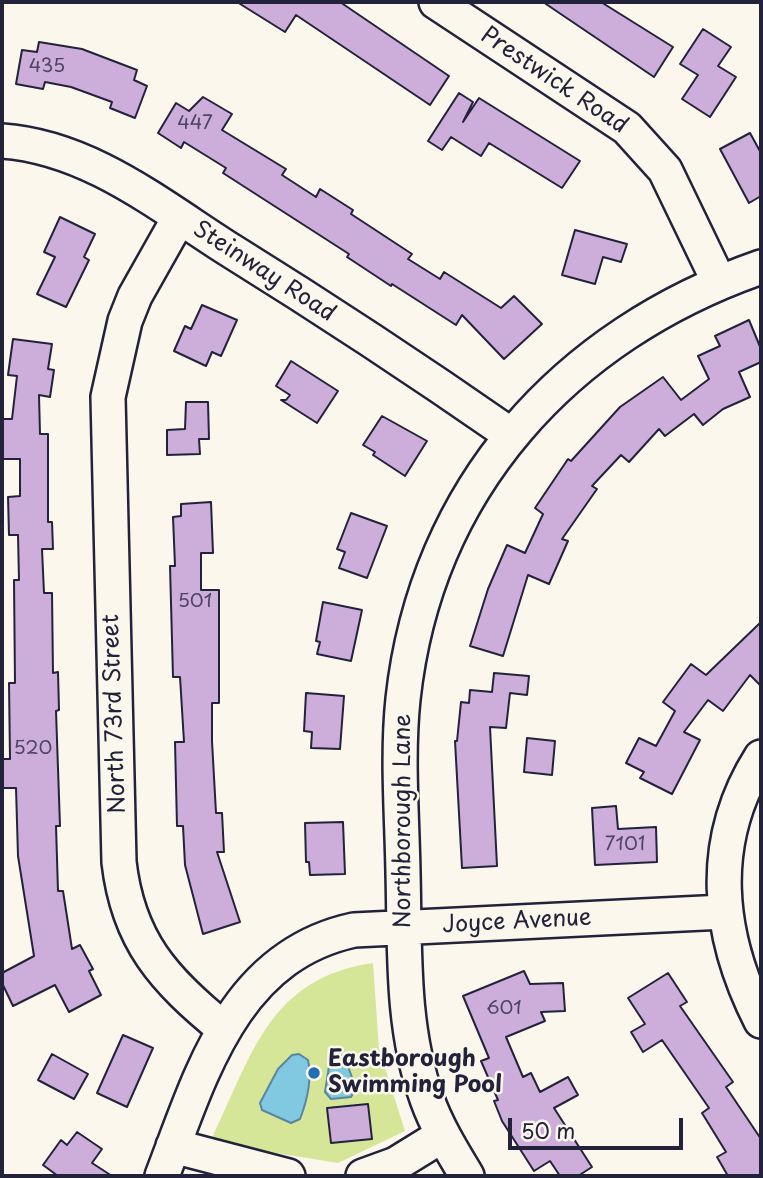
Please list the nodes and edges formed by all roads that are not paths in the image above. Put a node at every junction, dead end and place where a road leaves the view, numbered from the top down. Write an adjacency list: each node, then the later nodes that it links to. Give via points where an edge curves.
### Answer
1 (436, 2): 5 (street, Prestwick Road, via 613,118 641,142 675,187)
2 (2, 141): 3 (street, Steinway Road, via 80,159)
3 (179, 218): 6 (street, Steinway Road); 11 (street, North 73rd Street, via 135,296 109,387 119,862 124,898 149,951 169,981)
4 (761, 267): 5 (street, Northborough Lane)
5 (719, 282): 6 (street, Northborough Lane, via 627,331 570,375)
6 (511, 435): 9 (street, Northborough Lane, via 452,529 428,588 414,641 400,745)
7 (761, 757): 8 (street, via 734,814)
8 (724, 912): 9 (street, Joyce Avenue); 10 (street, via 735,965)
9 (404, 927): 11 (street, Joyce Avenue, via 339,933 296,951 248,993); 12 (street, Northborough Lane, via 413,1049 426,1098)
10 (761, 1021)
11 (223, 1029): 13 (street)
12 (443, 1135): 15 (street, via 396,1164); 16 (street, Northborough Lane)
13 (167, 1161): 14 (street, via 239,1166)
14 (288, 1176)
15 (363, 1176)
16 (467, 1176)

